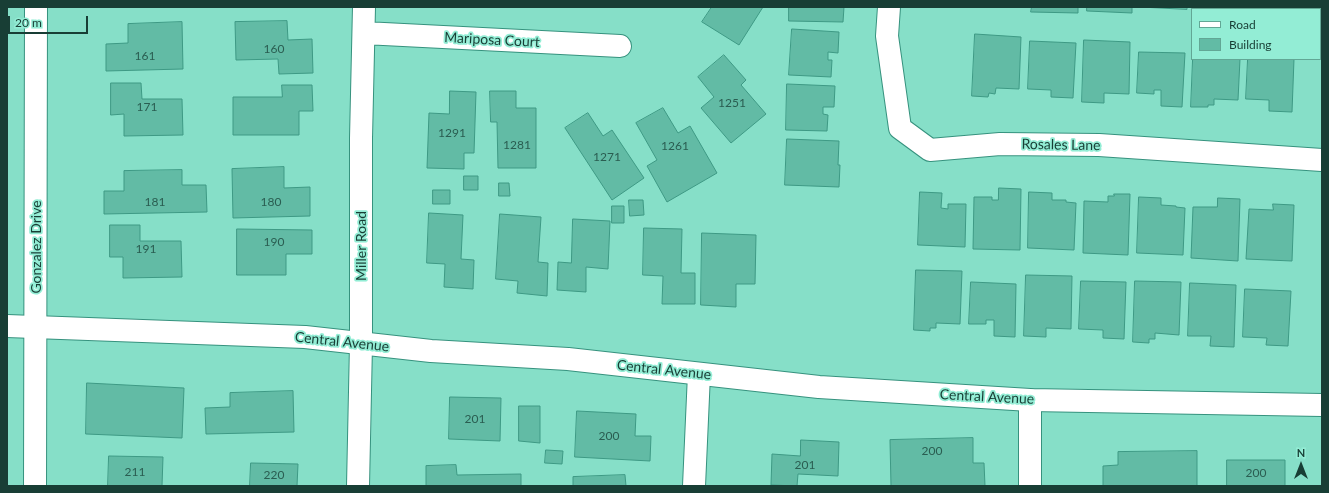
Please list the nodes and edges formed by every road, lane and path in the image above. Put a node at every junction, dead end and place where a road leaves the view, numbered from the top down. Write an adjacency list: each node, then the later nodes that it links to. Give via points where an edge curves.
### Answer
1 (36, 7): 8 (street, Gonzalez Drive)
2 (364, 7): 4 (street, Miller Road)
3 (889, 7): 6 (street, Rosales Lane, via 887,36 900,128 930,150 1000,144 1099,146)
4 (364, 33): 5 (street, Mariposa Court); 9 (street, Miller Road)
5 (620, 46)
6 (1322, 160)
7 (7, 326): 8 (street, Central Avenue)
8 (35, 327): 9 (street, Central Avenue, via 305,337); 13 (street, Gonzalez Drive)
9 (361, 344): 10 (street, Central Avenue, via 568,359); 14 (street, Miller Road)
10 (699, 374): 11 (street, Central Avenue, via 819,387); 15 (street)
11 (1030, 400): 12 (street, Central Avenue); 16 (street)
12 (1322, 405)
13 (35, 486)
14 (358, 486)
15 (694, 486)
16 (1030, 486)

